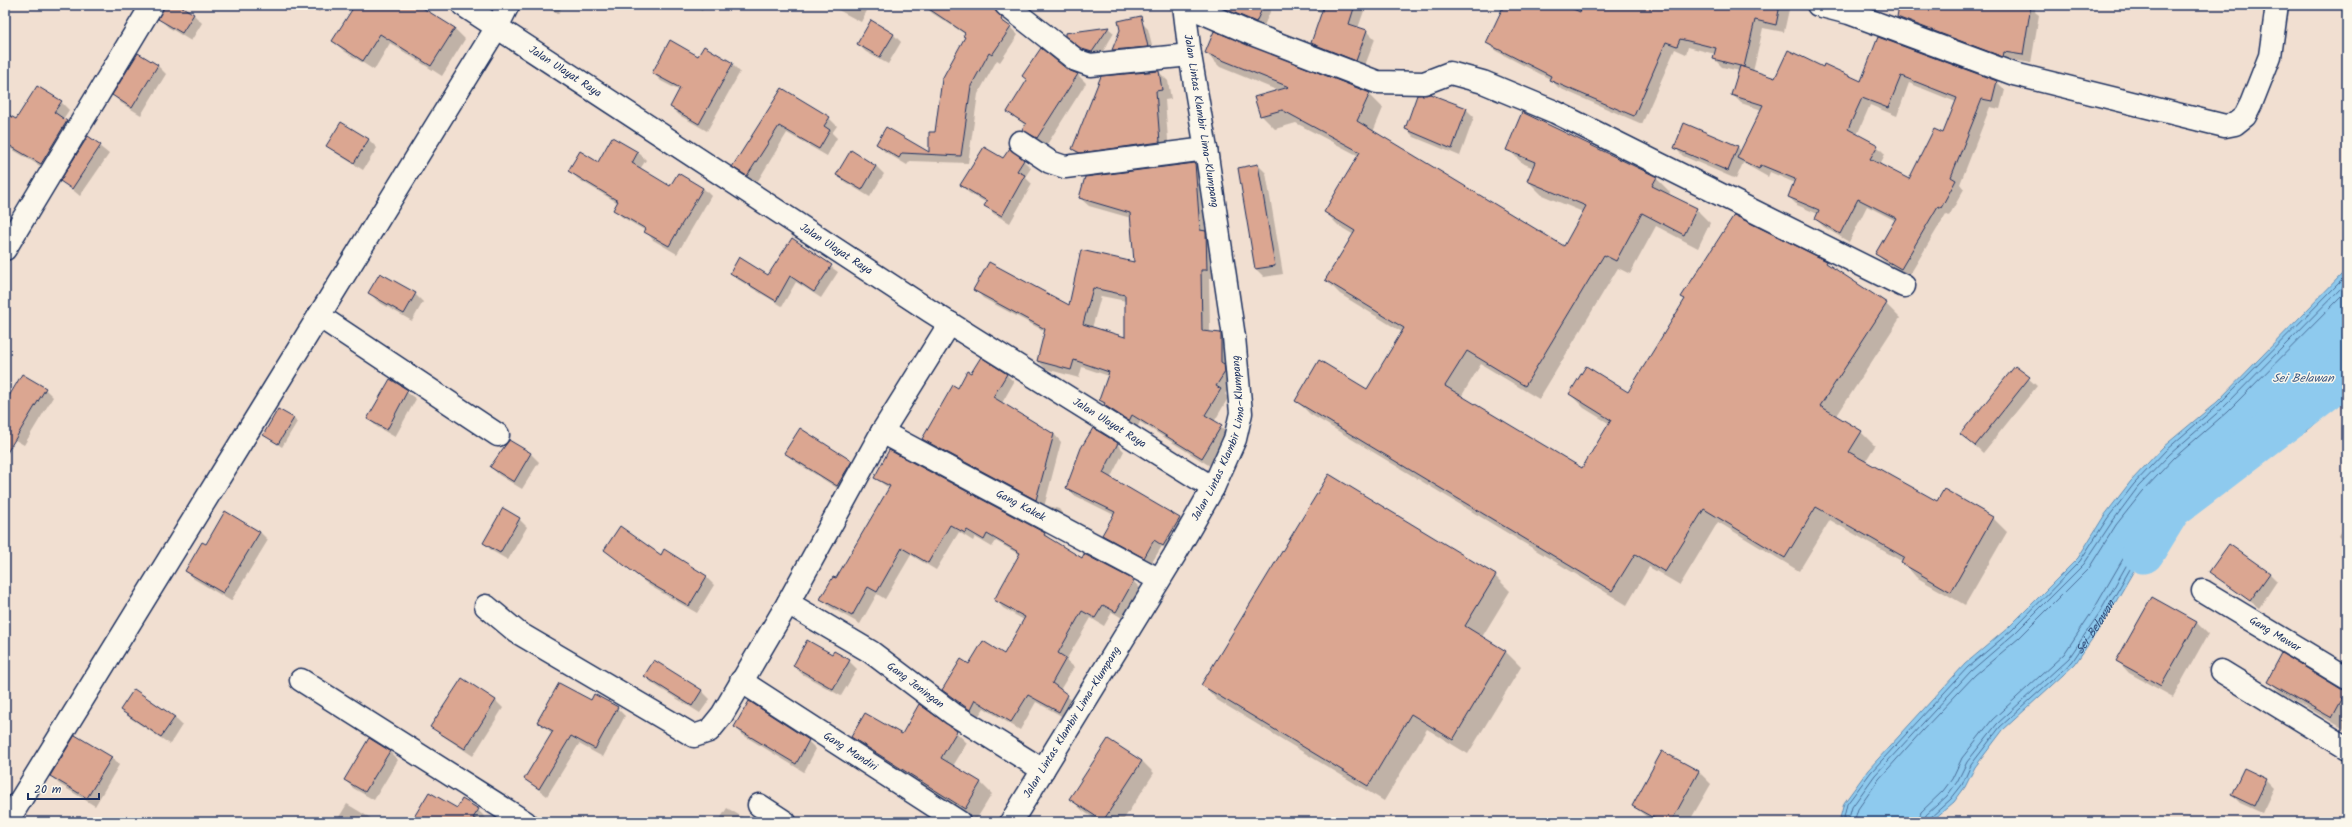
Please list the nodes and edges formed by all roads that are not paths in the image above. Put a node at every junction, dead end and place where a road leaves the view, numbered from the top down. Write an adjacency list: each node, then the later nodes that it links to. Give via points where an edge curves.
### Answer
1 (152, 5): 12 (street)
2 (463, 5): 8 (street, Jalan Ulayat Raya)
3 (508, 5): 8 (street)
4 (1006, 5): 9 (street, via 1076,60 1090,65)
5 (1184, 5): 9 (street, Jalan Lintas Klambir Lima–Klumpang); 13 (street, via 1377,82 1424,83 1450,74 1483,82 1555,112)
6 (1818, 5): 7 (street, via 1849,13 2014,74 2226,126 2235,124 2245,116 2251,104 2270,56)
7 (2277, 5)
8 (497, 27): 14 (street); 15 (street, Jalan Ulayat Raya)
9 (1190, 55): 11 (street, Jalan Lintas Klambir Lima–Klumpang)
10 (1020, 142): 11 (street, via 1050,162 1065,167)
11 (1206, 149): 18 (street, Jalan Lintas Klambir Lima–Klumpang, via 1234,337 1241,413 1235,439)
12 (5, 249)
13 (1904, 286)
14 (318, 316): 17 (street); 30 (street)
15 (950, 323): 16 (street); 18 (street, Jalan Ulayat Raya)
16 (882, 432): 19 (street, Gang Kakek); 21 (street)
17 (498, 435)
18 (1213, 488): 19 (street, Jalan Lintas Klambir Lima–Klumpang)
19 (1158, 580): 28 (street, Jalan Lintas Klambir Lima–Klumpang)
20 (2203, 591): 24 (street, Gang Mawar)
21 (788, 603): 26 (street); 28 (street, Gang Jeningan, via 871,652 953,714)
22 (486, 606): 26 (street, via 517,632 694,736 709,731 722,715)
23 (2221, 671): 27 (street)
24 (2347, 678)
25 (301, 680): 31 (street)
26 (742, 681): 33 (street, Gang Mandiri)
27 (2347, 748)
28 (1043, 770): 34 (street, Jalan Lintas Klambir Lima–Klumpang)
29 (759, 805): 32 (street)
30 (7, 822)
31 (525, 822)
32 (785, 822)
33 (959, 822)
34 (1011, 822)

